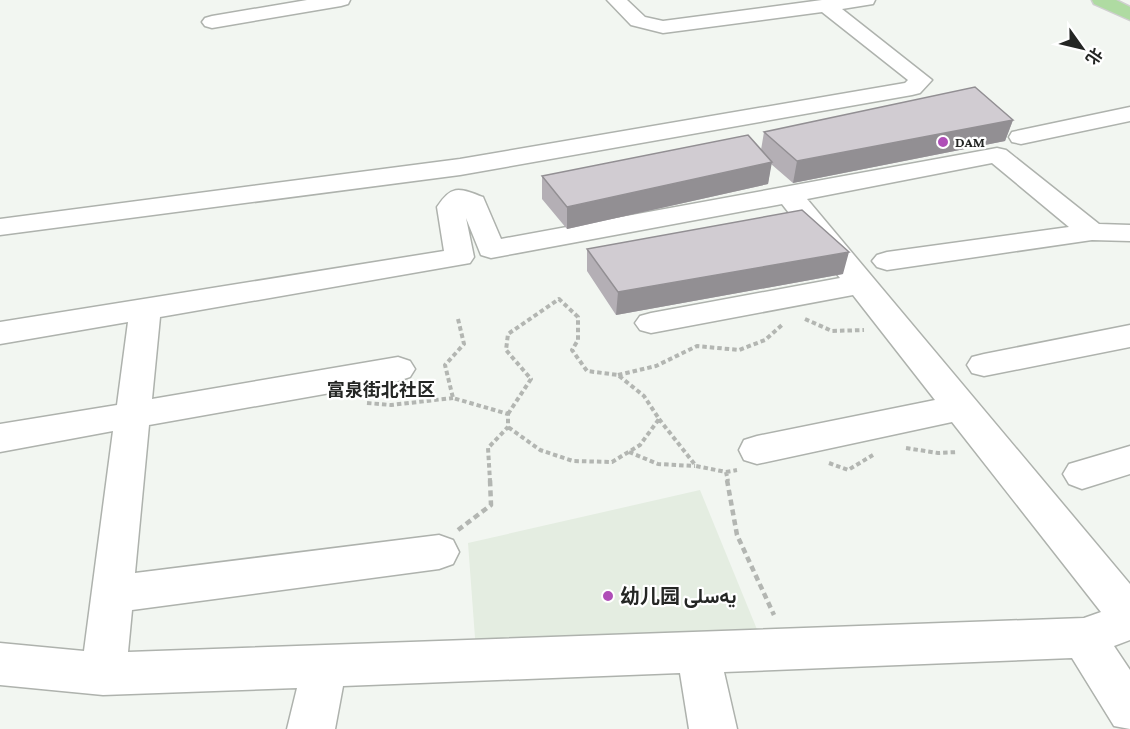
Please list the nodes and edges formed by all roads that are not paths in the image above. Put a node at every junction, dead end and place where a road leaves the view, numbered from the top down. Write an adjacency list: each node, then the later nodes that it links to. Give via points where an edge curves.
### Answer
1 (341, 0): 7 (street)
2 (616, 0): 5 (street, via 638,21 663,27)
3 (866, 0): 5 (street)
4 (1101, 0): 6 (main road)
5 (825, 5): 10 (street, via 921,80 912,88)
6 (1130, 14)
7 (212, 22)
8 (1130, 114): 9 (street)
9 (1021, 137)
10 (454, 183): 11 (street, via 474,203 491,249); 12 (street); 17 (street, via 450,207 460,257)
11 (789, 195): 13 (street, via 997,155); 16 (street)
12 (0, 227)
13 (1092, 232): 14 (street); 15 (street)
14 (1130, 233)
15 (887, 261)
16 (861, 284): 18 (street); 23 (street)
17 (145, 309): 19 (street); 24 (street)
18 (651, 323)
19 (0, 333)
20 (1130, 336): 21 (street)
21 (984, 365)
22 (398, 369): 24 (street)
23 (961, 407): 26 (street); 31 (street)
24 (133, 416): 25 (street); 30 (street)
25 (0, 438)
26 (757, 450)
27 (1130, 460): 28 (street)
28 (1083, 474)
29 (445, 544): 30 (street)
30 (112, 594): 36 (street)
31 (1130, 618): 32 (street)
32 (1084, 638): 33 (street); 37 (street)
33 (698, 652): 35 (street); 39 (street)
34 (0, 664): 36 (street)
35 (324, 666): 36 (street); 38 (street)
36 (103, 674)
37 (1130, 710)
38 (311, 729)
39 (713, 729)

